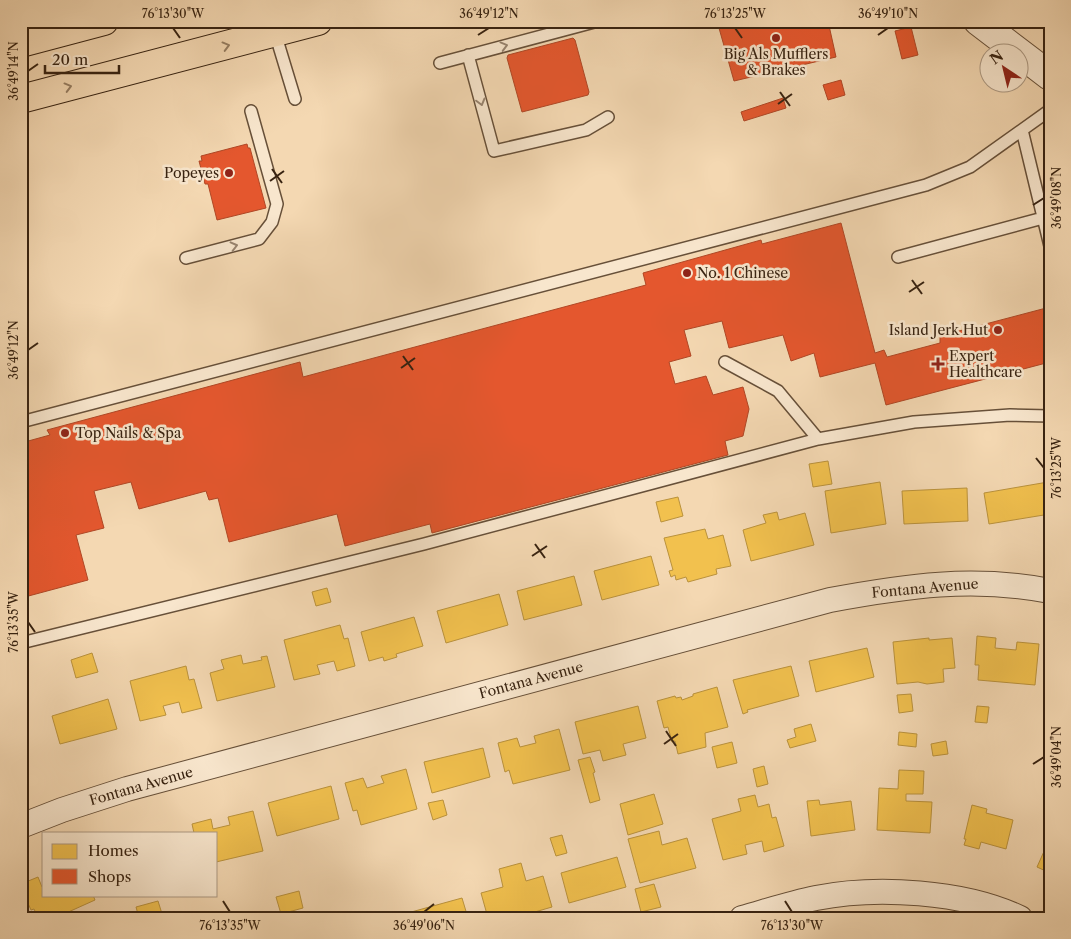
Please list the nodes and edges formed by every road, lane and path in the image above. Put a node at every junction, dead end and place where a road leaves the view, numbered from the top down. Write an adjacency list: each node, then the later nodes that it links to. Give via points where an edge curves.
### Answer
1 (104, 21): 6 (main road)
2 (318, 21): 5 (main road)
3 (598, 21): 7 (lane, one-way to 3)
4 (978, 21): 9 (street)
5 (273, 27): 10 (main road, one-way to 5); 11 (lane)
6 (21, 43)
7 (468, 55): 8 (lane); 14 (lane, one-way to 14, via 494,151 586,130)
8 (440, 63)
9 (1050, 76)
10 (21, 99)
11 (295, 99)
12 (1050, 110): 15 (lane)
13 (251, 111): 19 (lane, one-way to 13, via 259,240 272,222 277,204)
14 (608, 117)
15 (1022, 130): 16 (lane); 22 (lane, via 970,167 926,185)
16 (1043, 218): 17 (lane); 18 (lane)
17 (1050, 246)
18 (898, 257)
19 (186, 258)
20 (725, 362): 23 (lane, via 778,391)
21 (1050, 416): 23 (lane, via 1010,415 914,422)
22 (21, 422)
23 (818, 439): 25 (lane, via 424,544)
24 (1050, 591): 26 (street, Fontana Avenue, via 987,582 950,583 830,600 127,789)
25 (21, 643)
26 (21, 826)
27 (742, 918): 28 (street, via 817,898 864,892 947,896 980,902)
28 (1020, 918)

